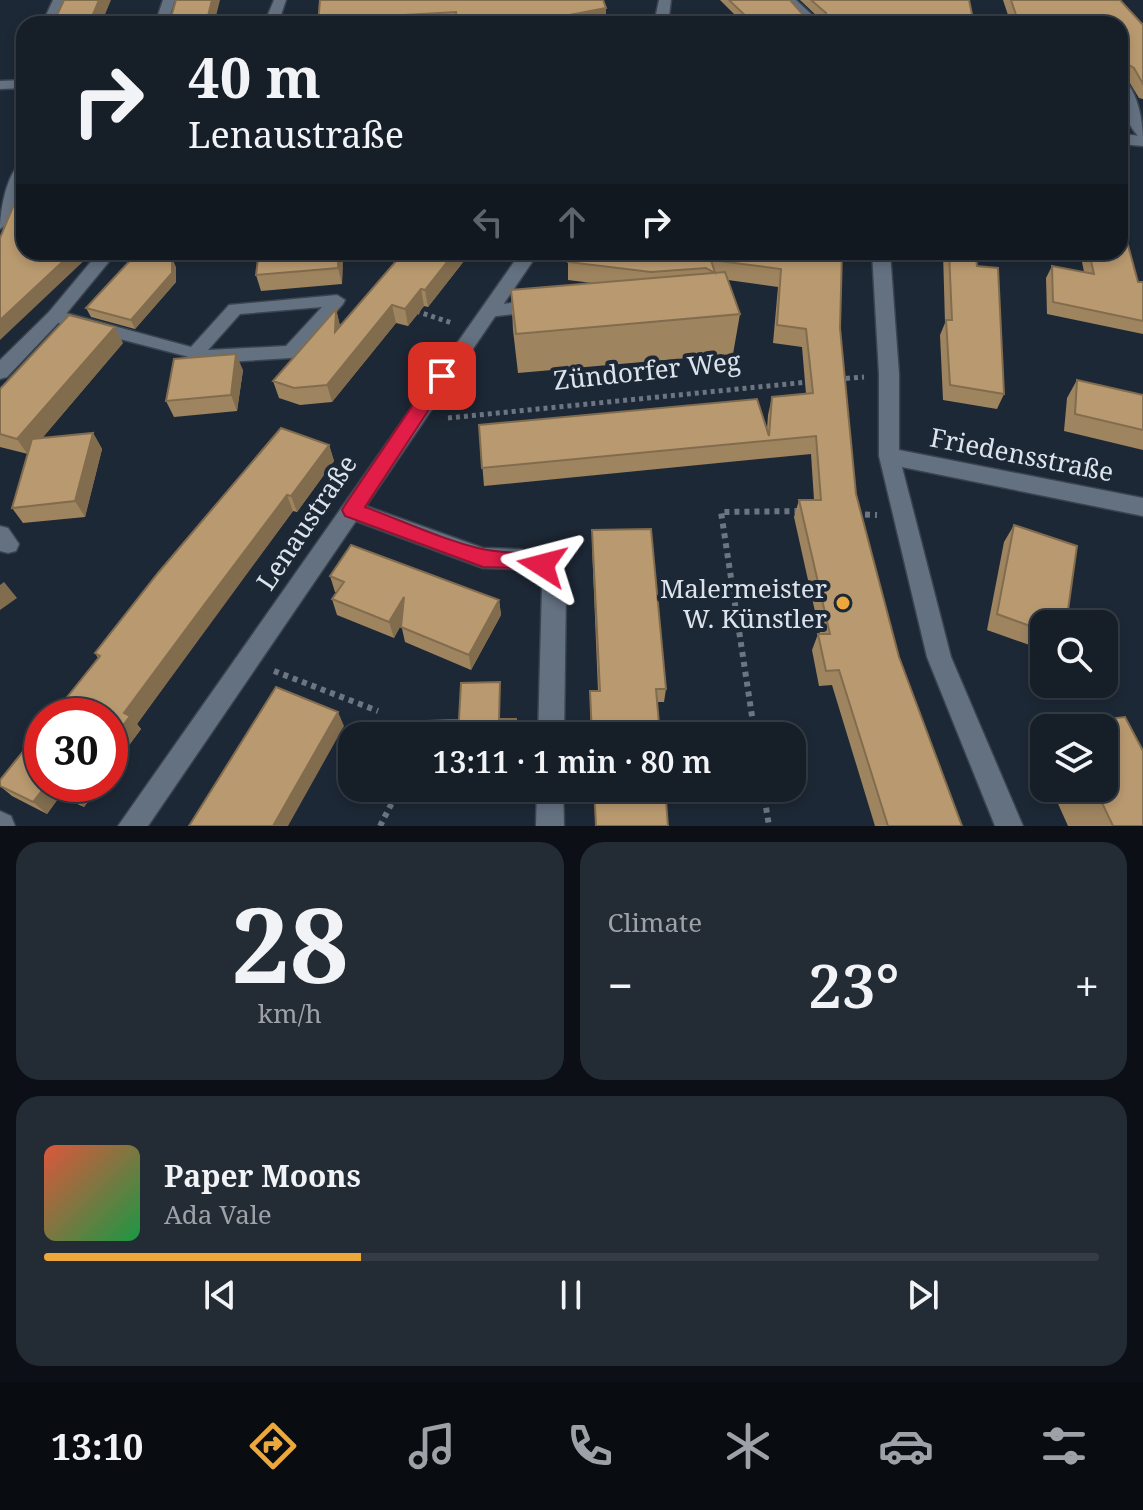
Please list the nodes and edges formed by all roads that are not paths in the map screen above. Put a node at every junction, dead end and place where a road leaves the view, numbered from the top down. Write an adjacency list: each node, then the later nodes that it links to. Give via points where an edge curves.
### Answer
1 (789, 0): 2 (street)
2 (806, 16)
3 (1128, 100): 4 (lane)
4 (1143, 135)
5 (16, 185): 6 (lane)
6 (0, 224)
7 (101, 260): 12 (street)
8 (524, 260): 11 (street, Lenaustraße)
9 (882, 260): 15 (street)
10 (550, 306): 11 (lane)
11 (489, 311): 17 (street, Lenaustraße)
12 (55, 316): 13 (lane); 14 (street)
13 (195, 354): 13 (lane, via 291,352 337,300 235,309)
14 (0, 372)
15 (889, 456): 16 (street, Friedensstraße); 22 (street, via 939,657)
16 (1143, 507)
17 (352, 510): 18 (street, via 483,558 542,565 554,587); 20 (street, Lenaustraße)
18 (551, 722)
19 (550, 802): 21 (street)
20 (132, 826)
21 (550, 826)
22 (1009, 826)

